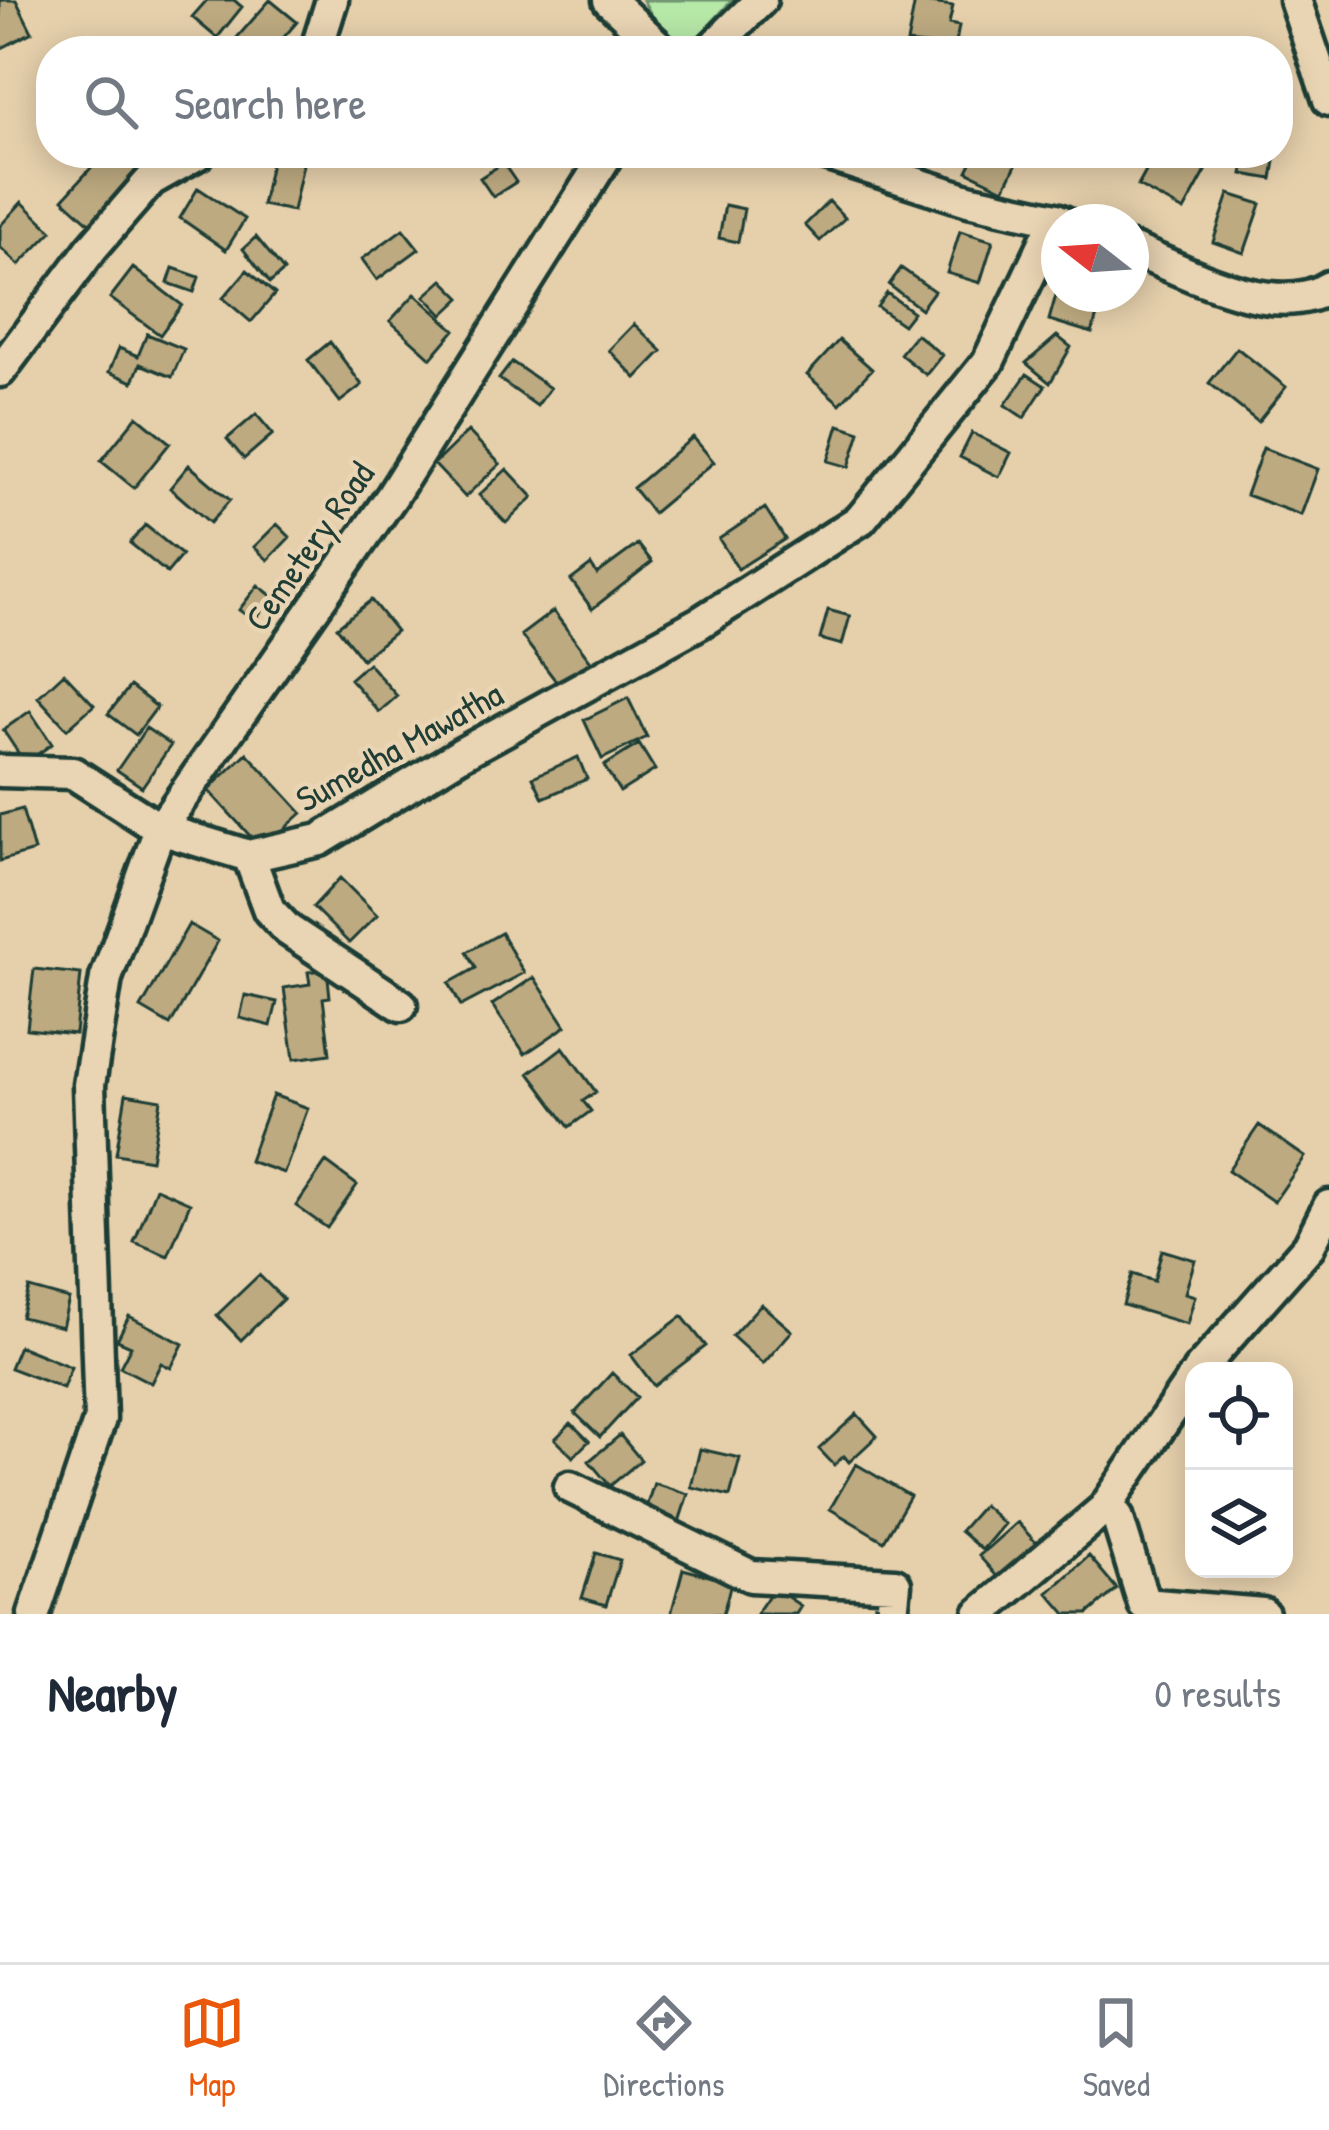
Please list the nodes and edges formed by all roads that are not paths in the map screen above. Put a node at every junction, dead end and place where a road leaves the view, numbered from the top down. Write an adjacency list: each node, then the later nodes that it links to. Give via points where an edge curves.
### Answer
1 (332, 0): 5 (street)
2 (609, 0): 6 (street)
3 (760, 0): 7 (street)
4 (1294, 0): 8 (street)
5 (321, 36)
6 (647, 36)
7 (724, 36)
8 (1329, 100)
9 (172, 168): 16 (street, via 151,180 92,248)
10 (599, 168): 18 (street, Cemetery Road, via 392,496)
11 (869, 168): 12 (street)
12 (1041, 216)
13 (1041, 256): 19 (street, Sumedha Mawatha, via 988,362 861,519 683,633 320,840)
14 (1149, 256): 15 (street, via 1250,297 1316,296)
15 (1329, 286)
16 (0, 371)
17 (0, 771): 18 (street, via 73,773)
18 (160, 829): 19 (street, Sumedha Mawatha); 26 (street, via 106,978 89,1085 100,1419)
19 (249, 856): 20 (street, via 269,910 288,930)
20 (401, 1005)
21 (1329, 1206): 22 (street, via 1309,1246)
22 (1207, 1362)
23 (1185, 1390): 25 (street)
24 (570, 1487): 27 (street, via 752,1576 895,1584)
25 (1104, 1509): 28 (street); 29 (street, via 1117,1516 1144,1604)
26 (34, 1614)
27 (892, 1614)
28 (980, 1614)
29 (1263, 1614)

